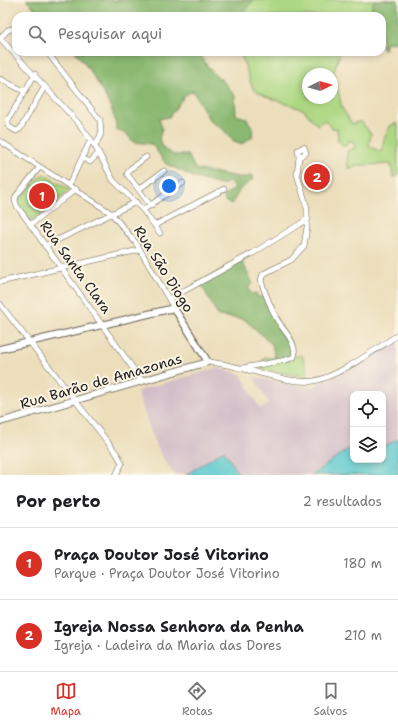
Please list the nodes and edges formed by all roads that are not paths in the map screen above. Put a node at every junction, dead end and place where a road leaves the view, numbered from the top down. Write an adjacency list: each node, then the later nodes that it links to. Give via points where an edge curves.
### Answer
1 (12, 29): 2 (street)
2 (0, 38): 3 (street)
3 (12, 51)
4 (17, 56): 6 (street)
5 (50, 56): 12 (street, via 100,120 101,134)
6 (34, 74): 8 (street); 9 (street)
7 (0, 79): 9 (street)
8 (45, 86): 9 (street, via 20,129 16,131 7,123); 10 (street)
9 (24, 91)
10 (91, 139): 12 (street); 15 (street)
11 (0, 141): 17 (street, Rua São Diogo)
12 (96, 146): 13 (street)
13 (98, 153): 15 (street, via 90,162); 24 (street, via 113,180)
14 (146, 157): 22 (street, via 128,172 128,176)
15 (82, 158): 20 (street)
16 (299, 159): 28 (street, via 297,174)
17 (39, 168): 20 (street, Rua São Diogo); 29 (street, Rua Santa Clara, via 15,200)
18 (164, 171): 22 (street)
19 (183, 183): 25 (street)
20 (69, 185): 21 (street, Rua São Diogo)
21 (76, 189): 27 (street, Rua São Diogo); 29 (street)
22 (138, 189): 25 (street)
23 (224, 189): 30 (street)
24 (136, 202): 26 (street); 27 (street)
25 (151, 206): 26 (street)
26 (143, 210): 30 (street)
27 (111, 213): 32 (street); 33 (street, Rua São Diogo)
28 (308, 219): 36 (street, via 253,253); 44 (street, via 301,249 291,260 263,274 261,280 277,318 294,346 294,357)
29 (30, 225): 32 (street, Rua Santa Clara)
30 (155, 225): 31 (street)
31 (160, 233)
32 (45, 246): 34 (street, Rua Santa Clara)
33 (139, 250): 34 (street); 36 (street, Rua São Diogo)
34 (62, 269): 35 (street); 39 (street, Rua Santa Clara)
35 (0, 282)
36 (169, 299): 38 (street, Rua São Diogo)
37 (0, 304): 41 (street)
38 (174, 308): 39 (street); 43 (street, Rua São Diogo)
39 (104, 326): 41 (street); 45 (street, Rua Santa Clara)
40 (398, 335): 44 (street, via 352,364 314,381 296,380)
41 (30, 343): 42 (street); 46 (street)
42 (0, 350)
43 (208, 362): 44 (street); 45 (street, Rua Barão de Amazonas)
44 (242, 368)
45 (142, 381): 46 (street, Rua Barão de Amazonas)
46 (75, 400): 47 (street, Rua Barão de Amazonas); 48 (street, via 122,461)
47 (0, 422)
48 (116, 475)

